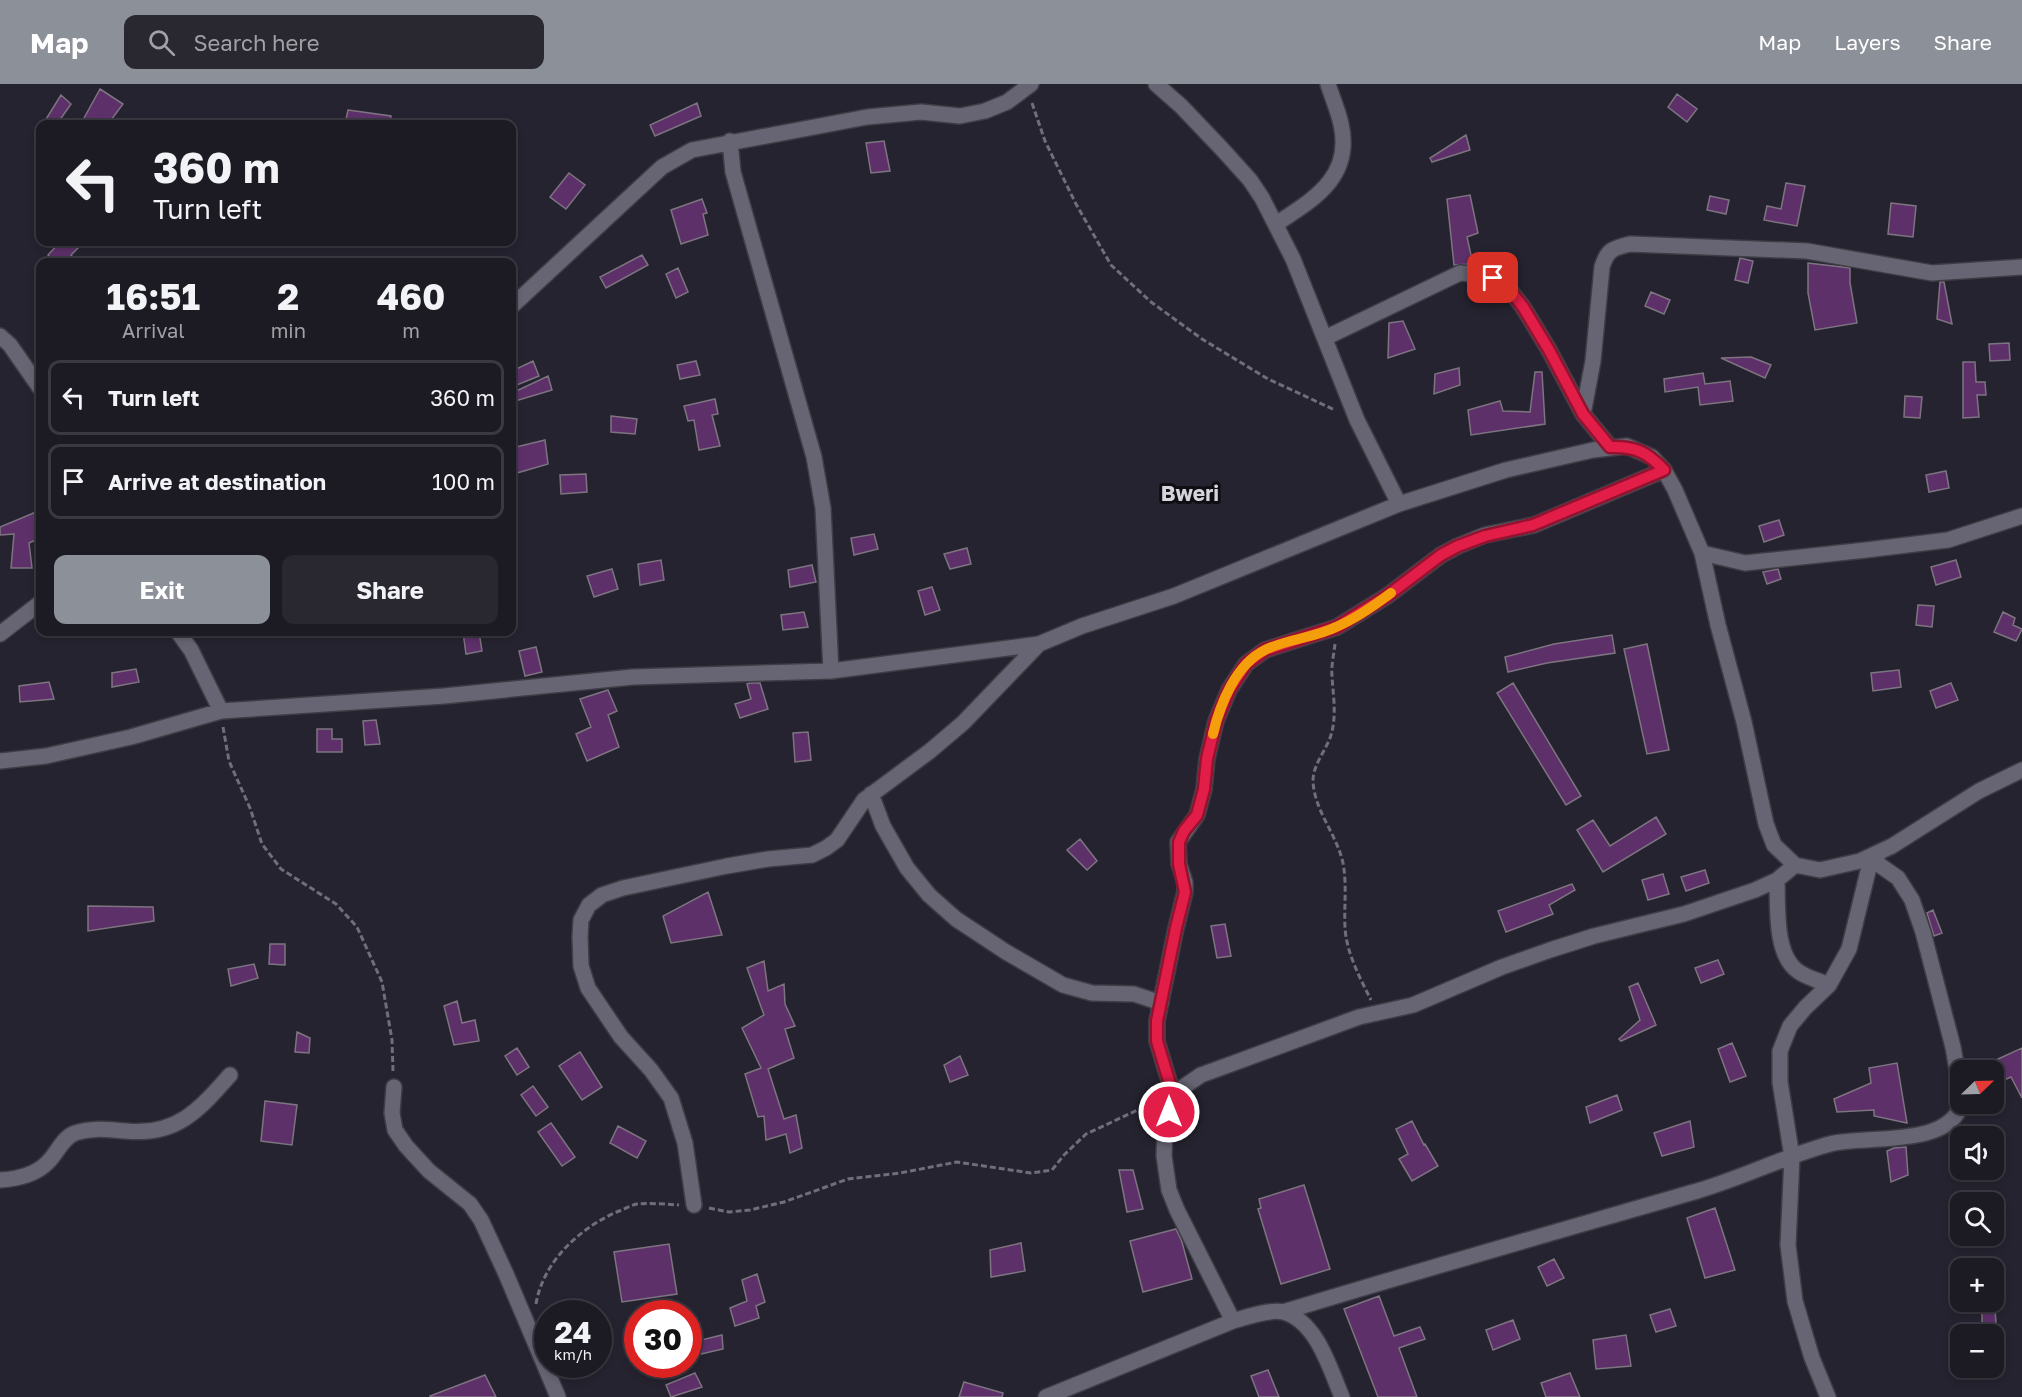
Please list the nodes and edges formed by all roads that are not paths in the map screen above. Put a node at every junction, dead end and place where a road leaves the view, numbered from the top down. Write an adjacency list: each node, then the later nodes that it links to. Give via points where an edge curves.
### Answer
1 (1156, 84): 5 (street, via 1251,180)
2 (1328, 84): 5 (street, via 1341,123 1344,146 1339,166 1316,198)
3 (1029, 86): 4 (street, via 1007,102 960,116 921,112 867,117)
4 (730, 141): 7 (street, via 692,150 662,167); 21 (street, via 733,172 814,457 824,508)
5 (1275, 224): 9 (street)
6 (2022, 267): 11 (street, via 1932,273 1807,251 1630,244 1617,247 1606,255 1602,267 1593,361)
7 (516, 302)
8 (0, 336): 10 (street)
9 (1325, 338): 11 (street, via 1460,273 1486,275 1509,289 1523,307); 14 (street, via 1358,420)
10 (36, 382)
11 (1583, 414): 12 (street)
12 (1610, 447): 13 (street, via 1627,446 1640,451); 14 (street, via 1506,470)
13 (1664, 470): 16 (street); 31 (street, via 1533,525 1458,546 1337,627 1265,650 1246,664 1216,721 1197,815 1179,842 1185,892)
14 (1399, 504): 20 (street, via 1174,596)
15 (2022, 516): 16 (street, via 1948,540 1866,550 1744,562)
16 (1701, 554): 28 (street, via 1766,824 1774,845)
17 (36, 606): 18 (street)
18 (0, 634)
19 (181, 636): 22 (street)
20 (1039, 644): 21 (street); 25 (street, via 963,723)
21 (831, 671): 22 (street, via 633,676 444,696)
22 (221, 711): 23 (street, via 110,742)
23 (0, 761)
24 (2022, 770): 26 (street, via 1978,791)
25 (871, 794): 31 (street, via 887,834 907,868 956,919 1063,985 1092,993 1134,994); 39 (street, via 837,840 812,855 727,866 623,888 602,895 589,905 581,920 581,966 588,988 621,1037 671,1098 685,1143)
26 (1892, 846): 27 (street); 28 (street, via 1860,861 1820,870)
27 (1871, 859): 30 (street, via 1849,949); 32 (street, via 1898,878 1912,900)
28 (1795, 865): 29 (street)
29 (1777, 880): 30 (street, via 1779,931 1785,955 1797,971); 35 (street, via 1684,914 1594,936 1502,967 1413,1005 1377,1012 1202,1075)
30 (1829, 985): 37 (street, via 1790,1026 1780,1051 1780,1082)
31 (1161, 1002): 35 (street, via 1157,1041)
32 (1955, 1060)
33 (230, 1075): 38 (street, via 203,1105 167,1128 151,1132 85,1130 72,1134 47,1163 32,1173)
34 (394, 1087): 42 (street, via 395,1130 429,1171 470,1204 481,1220)
35 (1173, 1094): 41 (street, via 1165,1130 1169,1190)
36 (1956, 1114): 37 (street, via 1935,1131 1921,1135 1848,1140)
37 (1792, 1157): 40 (street, via 1698,1191); 45 (street, via 1788,1245 1795,1301)
38 (0, 1180)
39 (694, 1205)
40 (1283, 1312): 41 (street); 44 (street, via 1306,1325 1320,1343)
41 (1233, 1321): 43 (street)
42 (558, 1397)
43 (1046, 1397)
44 (1342, 1397)
45 (1828, 1397)

